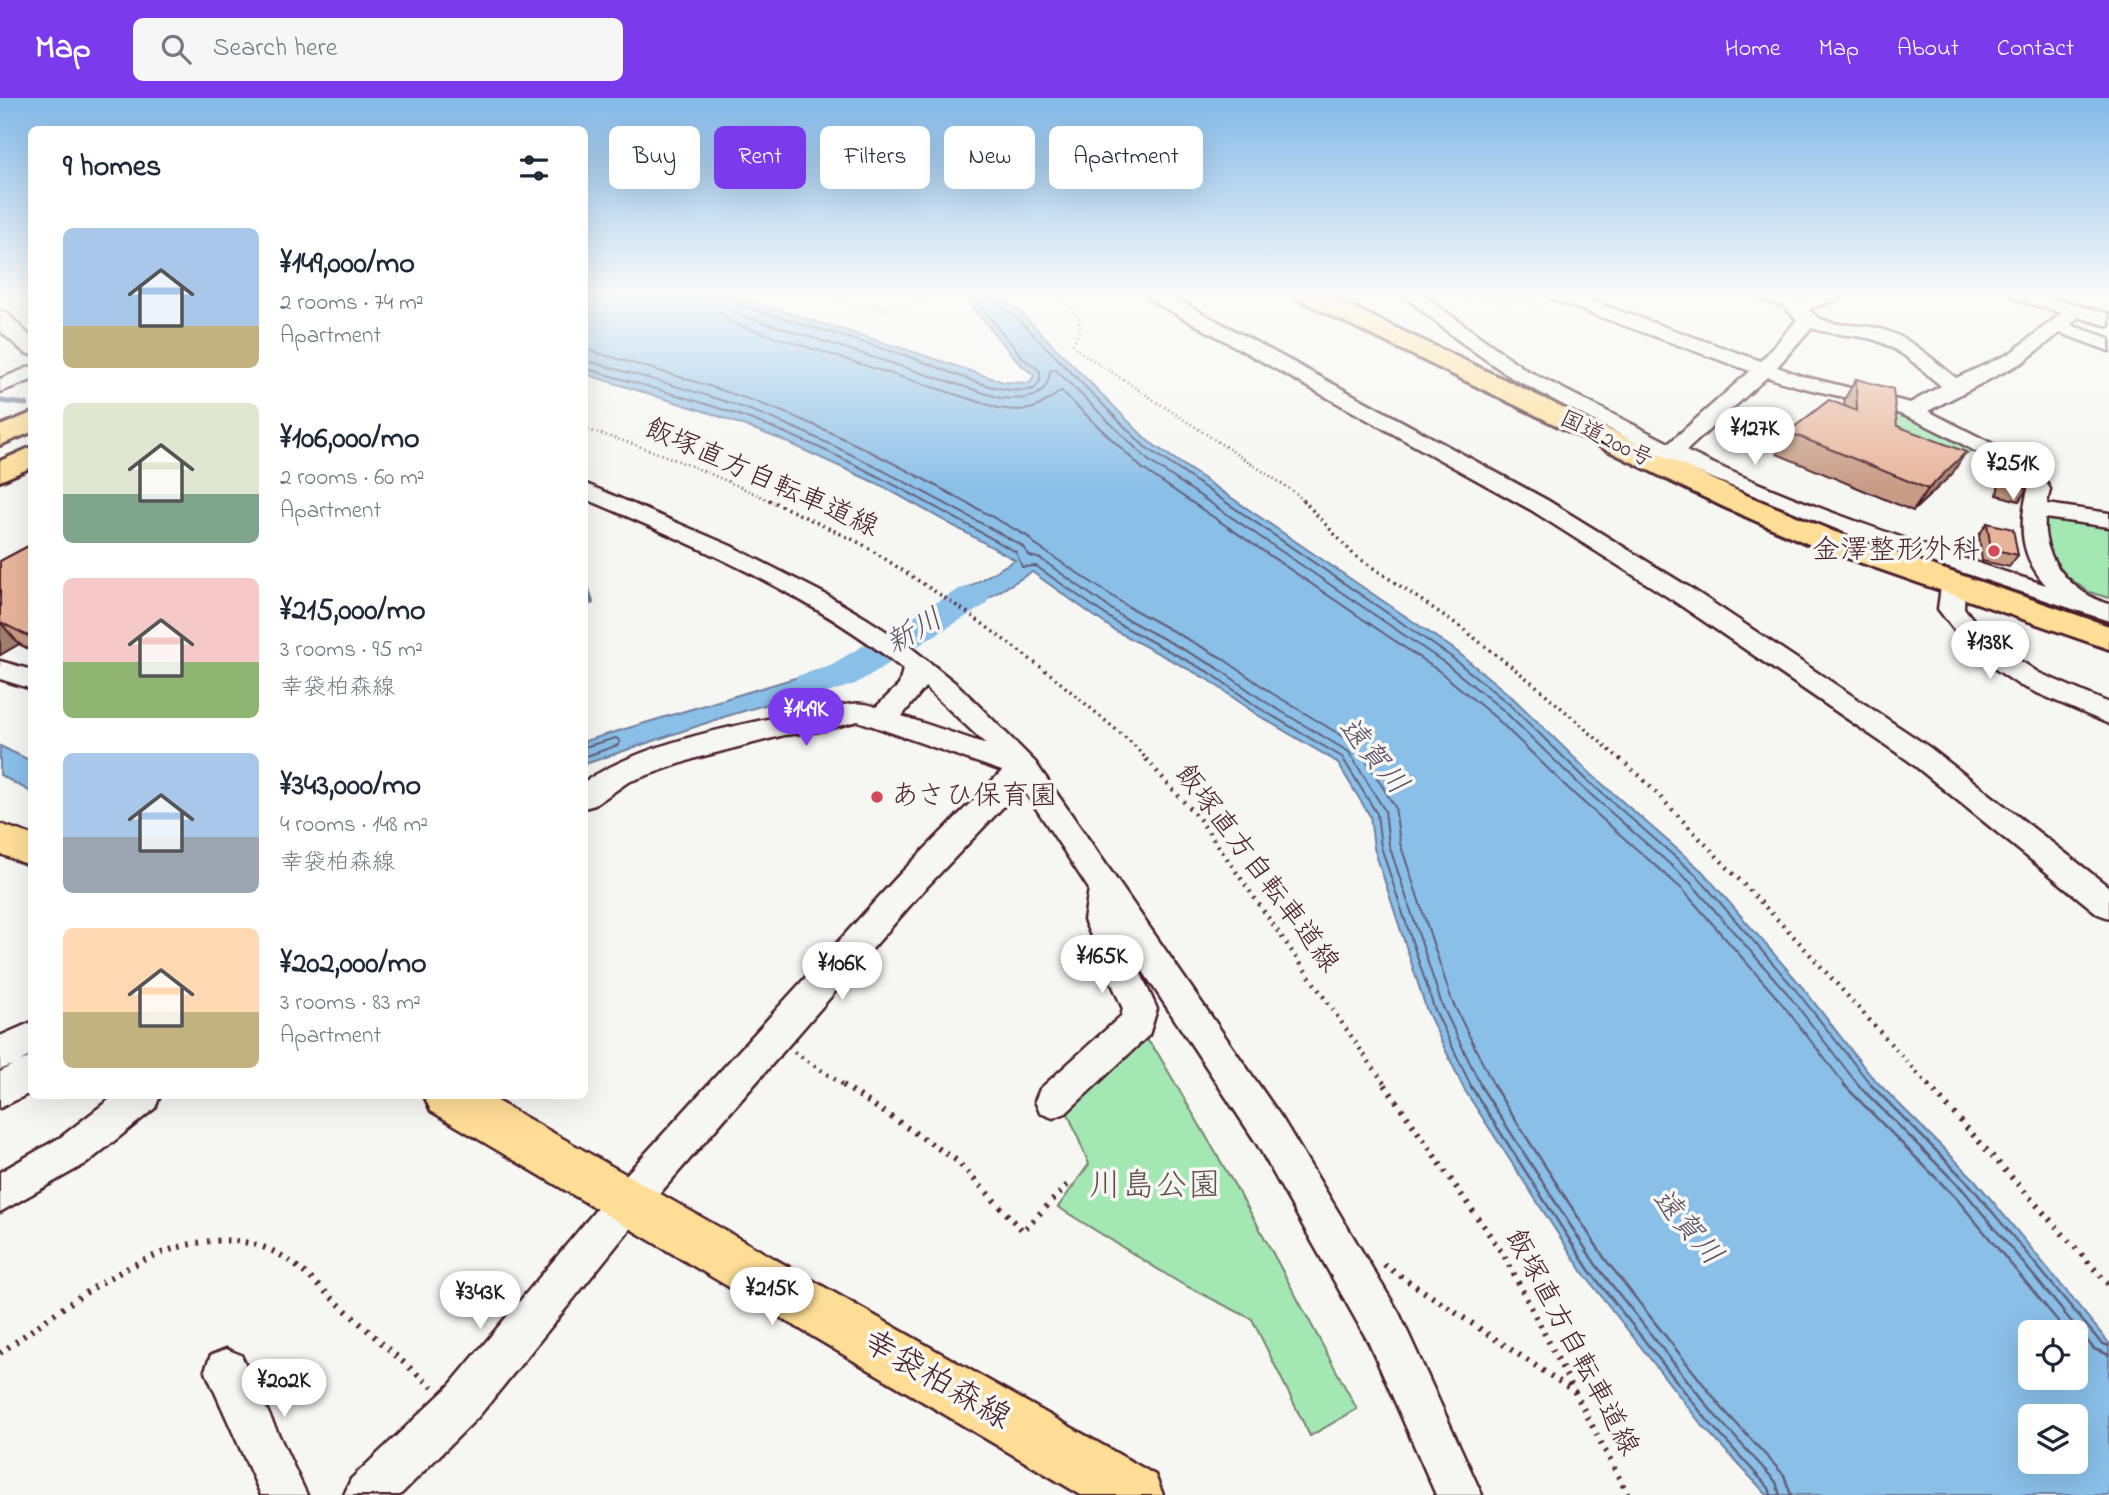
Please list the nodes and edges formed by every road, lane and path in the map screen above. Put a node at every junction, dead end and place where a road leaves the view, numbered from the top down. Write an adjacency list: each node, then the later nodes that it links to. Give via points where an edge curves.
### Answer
1 (1093, 360): 55 (path, via 1296,494 1354,555 1485,646 1640,776 1797,939)
2 (1274, 360): 42 (street, via 1539,505 1683,595 1919,754)
3 (1460, 360): 11 (highway, 国道200号)
4 (1492, 360): 11 (street)
5 (1739, 360): 9 (street)
6 (1772, 360): 9 (street)
7 (1922, 360): 13 (street)
8 (2011, 360): 13 (street)
9 (1763, 369): 14 (street); 22 (street)
10 (28, 374): 12 (street)
11 (1518, 385): 22 (highway, 国道200号)
12 (0, 386)
13 (1954, 387): 14 (street)
14 (1912, 411): 26 (street, via 2028,471 2039,489)
15 (28, 423): 18 (highway)
16 (588, 430): 58 (path, 飯塚直方自転車道線, via 716,475 862,544 968,613 1133,744 1200,820 1505,1257)
17 (28, 433): 20 (highway)
18 (0, 437)
19 (28, 446): 23 (highway)
20 (0, 449)
21 (28, 457): 24 (highway)
22 (1664, 458): 28 (highway, 国道200号, via 1735,501); 29 (street, via 1889,542)
23 (0, 461)
24 (0, 472)
25 (588, 492): 32 (street, via 740,560 846,618)
26 (2033, 509): 27 (street); 29 (street, via 2032,534 2040,563)
27 (2109, 520)
28 (1953, 586): 31 (highway, 国道200号); 35 (street, via 1951,609 1981,647 2029,679)
29 (2082, 604): 30 (street)
30 (2109, 613)
31 (2109, 638)
32 (917, 667): 36 (street, via 910,690); 37 (street, via 984,724)
33 (0, 670): 34 (street)
34 (28, 679)
35 (2109, 714)
36 (880, 718): 37 (street); 38 (street, via 859,711 690,749 618,774)
37 (1025, 769): 41 (street); 44 (street, via 918,875)
38 (588, 794)
39 (0, 839): 40 (main road)
40 (28, 850)
41 (1105, 886): 50 (street, via 1100,920 1140,1009 1137,1024); 63 (street, via 1270,1132 1384,1328)
42 (2109, 905)
43 (28, 1039): 45 (street)
44 (772, 1039): 51 (path, via 956,1160 1023,1231); 53 (street)
45 (0, 1054)
46 (28, 1075): 47 (street)
47 (0, 1091)
48 (138, 1099): 52 (street, via 74,1150)
49 (452, 1099): 53 (main road, 幸袋柏森線)
50 (1053, 1101)
51 (1072, 1180)
52 (0, 1193)
53 (628, 1201): 59 (street); 62 (main road, 幸袋柏森線)
54 (1374, 1259): 58 (path)
55 (2109, 1285)
56 (0, 1353): 59 (path, via 134,1263 174,1248 227,1239 267,1248 299,1269)
57 (226, 1370): 60 (street)
58 (1576, 1393): 64 (path, 飯塚直方自転車道線)
59 (456, 1409): 61 (street)
60 (284, 1495)
61 (367, 1495)
62 (1135, 1495)
63 (1459, 1495)
64 (1628, 1495)

